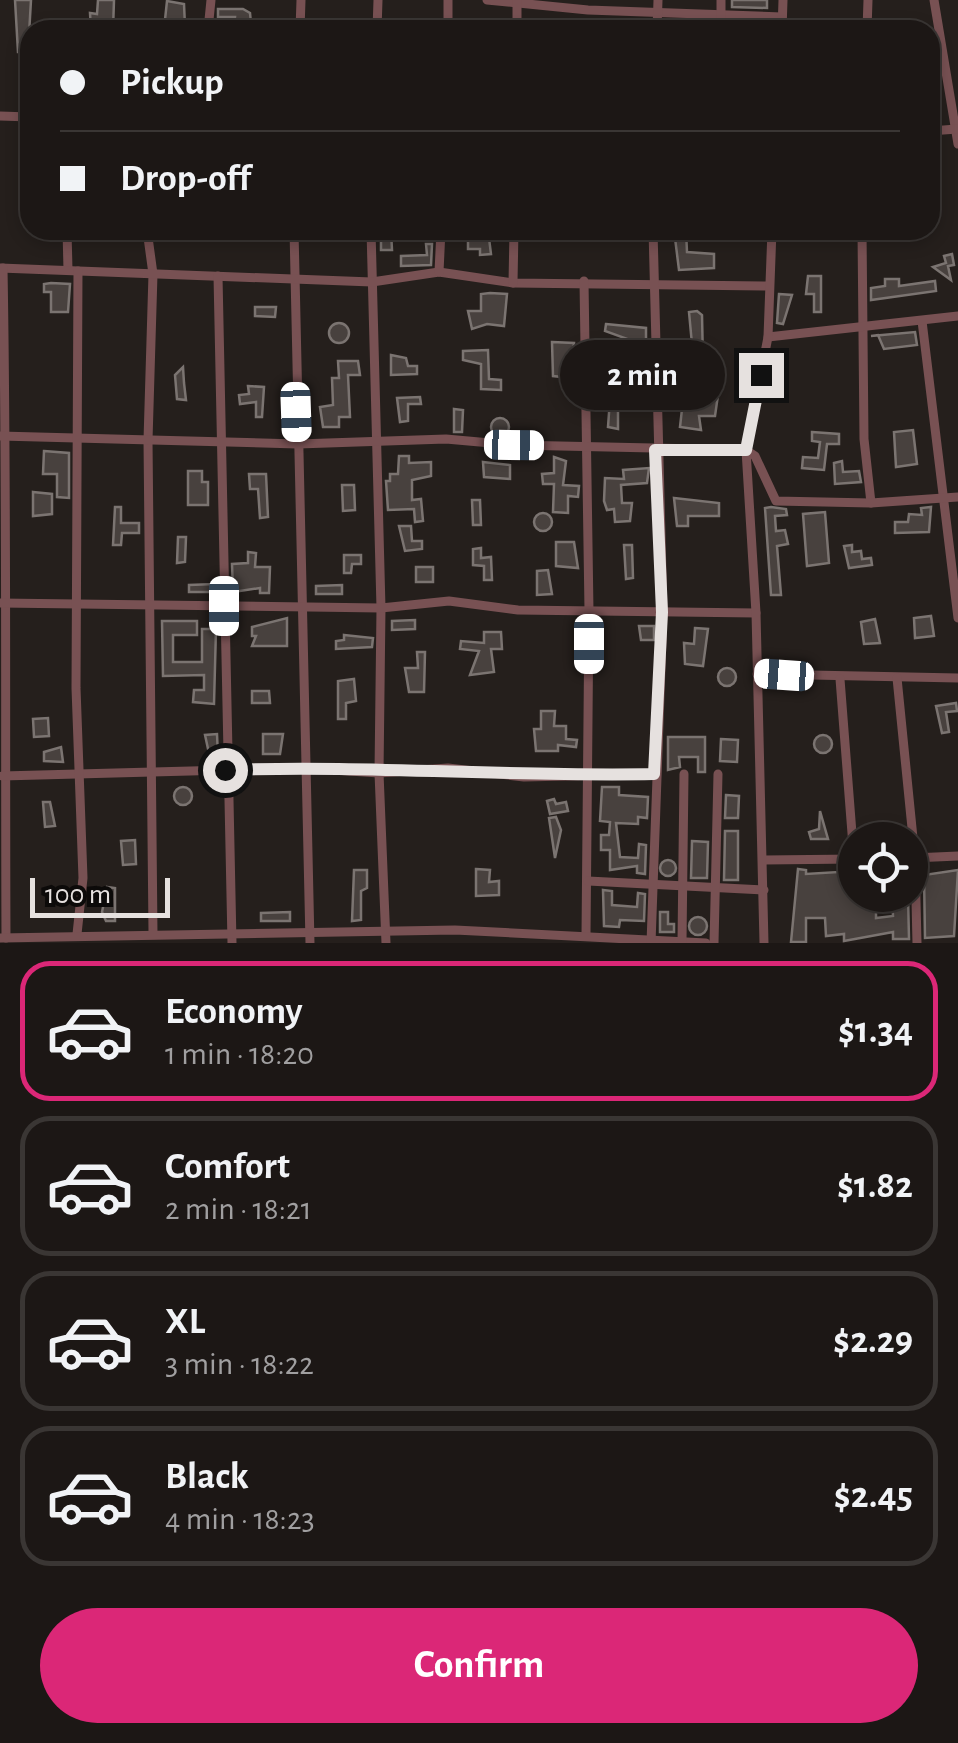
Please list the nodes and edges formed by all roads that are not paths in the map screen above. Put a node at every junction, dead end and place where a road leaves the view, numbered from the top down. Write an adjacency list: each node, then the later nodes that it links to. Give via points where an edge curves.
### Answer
1 (487, 0): 5 (street)
2 (658, 0): 7 (street)
3 (722, 0): 8 (street)
4 (783, 0): 9 (street)
5 (518, 2): 6 (street)
6 (587, 5): 7 (street)
7 (657, 12): 8 (street); 10 (street)
8 (721, 14): 9 (street); 11 (street)
9 (782, 17)
10 (657, 20)
11 (721, 20)
12 (940, 34): 13 (street)
13 (957, 129): 14 (street)
14 (958, 144)
15 (68, 240): 25 (street)
16 (148, 240): 27 (street)
17 (294, 240): 29 (street)
18 (370, 240): 30 (street)
19 (441, 240): 26 (street)
20 (514, 240): 32 (street)
21 (653, 240): 33 (street)
22 (771, 240): 34 (street)
23 (862, 240): 37 (street)
24 (2, 268): 25 (street); 39 (street)
25 (73, 270): 27 (street); 40 (street)
26 (440, 272): 30 (street); 32 (street)
27 (153, 274): 28 (street); 41 (street)
28 (218, 276): 29 (street); 42 (street)
29 (292, 280): 30 (street); 43 (street)
30 (372, 282): 44 (street)
31 (584, 282): 32 (street); 33 (street); 45 (street)
32 (513, 283)
33 (652, 284): 34 (street); 46 (street)
34 (769, 286): 38 (street)
35 (958, 316): 36 (street)
36 (922, 320): 37 (street); 49 (street)
37 (862, 328): 38 (street); 50 (street)
38 (768, 337): 47 (street)
39 (3, 436): 40 (street); 51 (street)
40 (77, 436): 41 (street); 52 (street)
41 (148, 440): 42 (street); 53 (street)
42 (222, 444): 43 (street); 54 (street)
43 (298, 444): 44 (street); 55 (street)
44 (376, 444): 45 (street, via 446,439); 56 (street)
45 (584, 446): 46 (street); 57 (street)
46 (655, 450): 47 (street); 58 (street)
47 (746, 450): 50 (street, via 776,501); 59 (street)
48 (958, 497): 49 (street)
49 (942, 499): 50 (street); 60 (street)
50 (871, 503)
51 (2, 603): 52 (street); 74 (street)
52 (77, 604): 53 (street); 69 (street)
53 (152, 605): 54 (street); 67 (street)
54 (224, 606): 55 (street); 66 (street)
55 (302, 607): 56 (street); 65 (street)
56 (381, 608): 57 (street, via 449,602); 68 (street)
57 (589, 611): 58 (street); 73 (street)
58 (662, 612): 59 (street); 70 (street)
59 (756, 613): 61 (street)
60 (958, 618)
61 (756, 674): 64 (street); 80 (street)
62 (897, 678): 63 (street); 64 (street); 76 (street)
63 (958, 678)
64 (840, 679): 75 (street)
65 (305, 768): 66 (street); 68 (street); 94 (street)
66 (225, 770): 67 (street); 93 (street)
67 (150, 772): 69 (street); 89 (street)
68 (379, 772): 73 (street); 88 (street)
69 (78, 774): 74 (street); 90 (street)
70 (654, 774): 73 (street); 82 (street)
71 (684, 774): 83 (street)
72 (718, 774): 84 (street)
73 (589, 775): 81 (street)
74 (2, 776): 92 (street)
75 (852, 822)
76 (910, 822)
77 (958, 856): 78 (street)
78 (928, 857)
79 (838, 859): 80 (street)
80 (764, 860): 85 (street)
81 (588, 881): 82 (street); 91 (street)
82 (652, 884): 83 (street); 95 (street)
83 (683, 887): 84 (street); 96 (street)
84 (715, 888): 85 (street); 100 (street)
85 (764, 890): 101 (street)
86 (916, 912): 102 (street)
87 (455, 930): 88 (street); 91 (street); 98 (street)
88 (386, 931): 94 (street); 97 (street)
89 (153, 933): 90 (street); 93 (street)
90 (78, 934): 92 (street)
91 (586, 935): 95 (street)
92 (3, 938)
93 (232, 938): 94 (street)
94 (310, 939)
95 (651, 941): 96 (street)
96 (682, 942): 99 (street)
97 (386, 943)
98 (456, 943)
99 (706, 943)
100 (714, 943)
101 (764, 943)
102 (917, 943)

